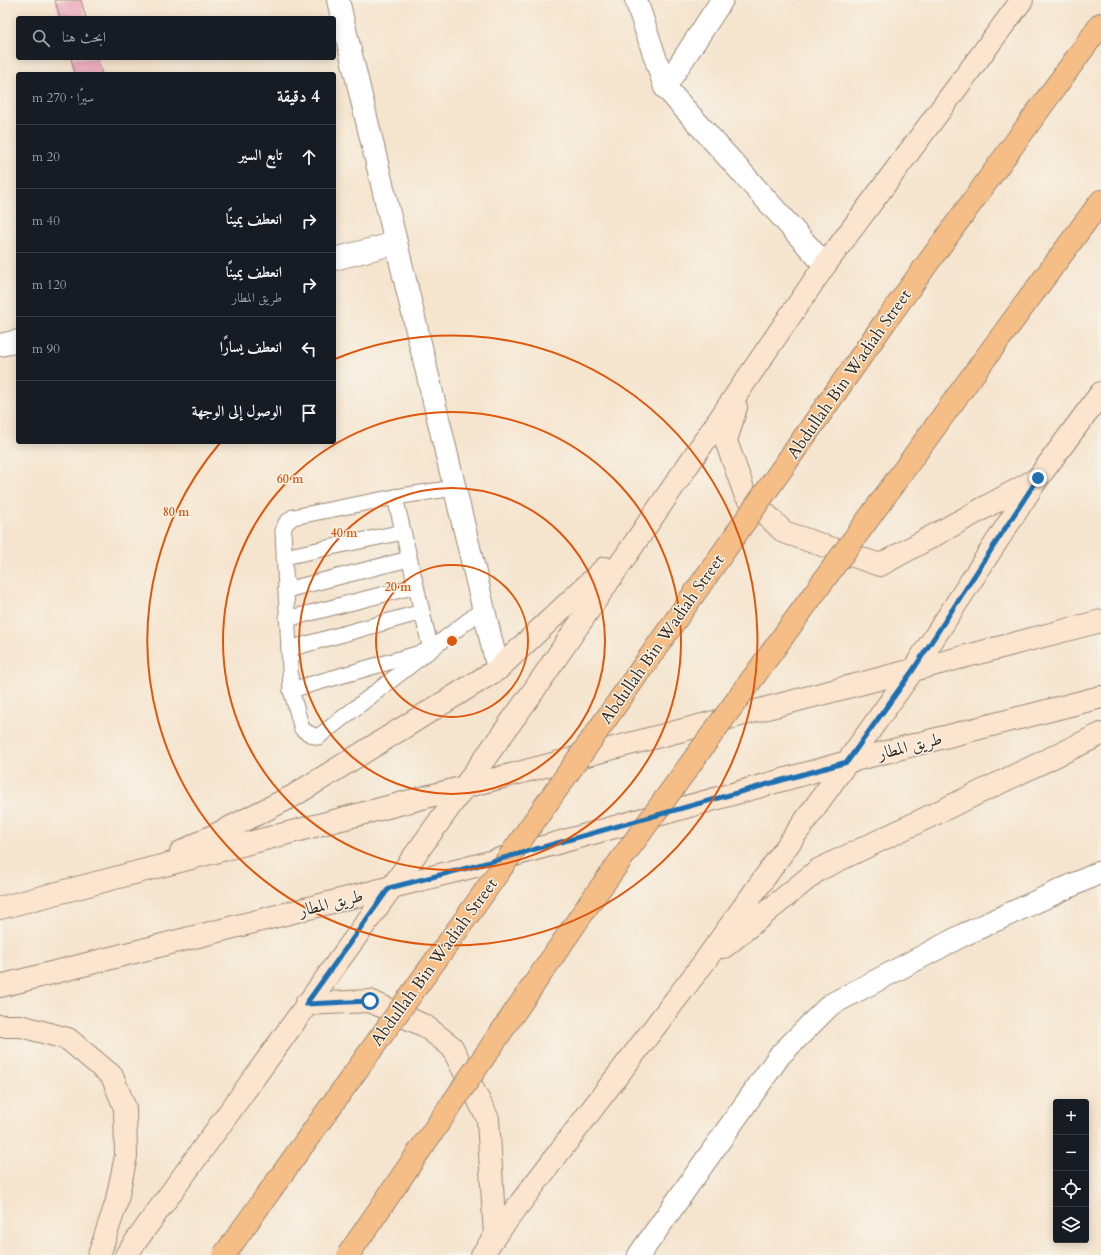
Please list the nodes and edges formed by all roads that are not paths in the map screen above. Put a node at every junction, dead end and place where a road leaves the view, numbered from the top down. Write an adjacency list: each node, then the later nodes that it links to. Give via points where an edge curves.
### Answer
1 (338, 0): 8 (street)
2 (636, 0): 6 (street)
3 (722, 0): 6 (street)
4 (1022, 0): 10 (main road)
5 (1101, 24): 48 (highway, Abdullah Bin Wadiah Street, bridge, via 885,322 481,897)
6 (665, 87): 10 (street)
7 (1101, 201): 49 (highway, bridge, via 591,901)
8 (396, 243): 9 (street); 16 (street)
9 (336, 258)
10 (825, 265): 13 (main road)
11 (16, 341): 12 (street)
12 (0, 345)
13 (741, 389): 15 (main road, via 726,441 745,494 784,532 880,565); 19 (main road)
14 (1101, 393): 15 (main road)
15 (1038, 478): 31 (main road)
16 (454, 488): 17 (lane); 24 (street)
17 (395, 497): 18 (lane); 20 (lane, via 293,517 286,522 283,531)
18 (403, 532): 20 (lane); 21 (lane)
19 (636, 540): 30 (main road); 36 (main road)
20 (284, 557): 23 (lane)
21 (409, 559): 22 (lane); 23 (lane)
22 (416, 586): 25 (lane); 26 (lane)
23 (286, 590): 26 (lane)
24 (484, 609): 29 (lane); 30 (street)
25 (422, 612): 28 (lane); 29 (lane)
26 (287, 618): 28 (lane)
27 (1101, 621): 31 (main road)
28 (289, 649): 32 (lane)
29 (431, 650): 32 (lane); 32 (lane, via 318,737 302,729)
30 (498, 669): 37 (main road, via 293,796)
31 (913, 670): 35 (main road); 36 (main road)
32 (291, 690)
33 (1101, 697): 35 (main road, طريق المطار)
34 (1101, 734): 41 (main road, via 818,870)
35 (847, 762): 39 (main road, طريق المطار); 41 (main road)
36 (462, 789): 37 (main road); 39 (main road)
37 (142, 872): 40 (main road)
38 (1101, 872): 51 (street, via 963,934 830,1005 780,1055)
39 (389, 888): 42 (main road, طريق المطار); 43 (main road)
40 (0, 908)
41 (702, 965): 45 (main road)
42 (0, 986)
43 (306, 1004): 45 (main road, via 370,1001 426,1026 452,1047 488,1118); 47 (main road)
44 (0, 1026): 46 (main road, via 21,1026 68,1039 112,1076 125,1108 126,1156 116,1204)
45 (495, 1236): 50 (main road)
46 (99, 1255)
47 (126, 1255)
48 (224, 1255)
49 (348, 1255)
50 (482, 1255)
51 (639, 1255)

